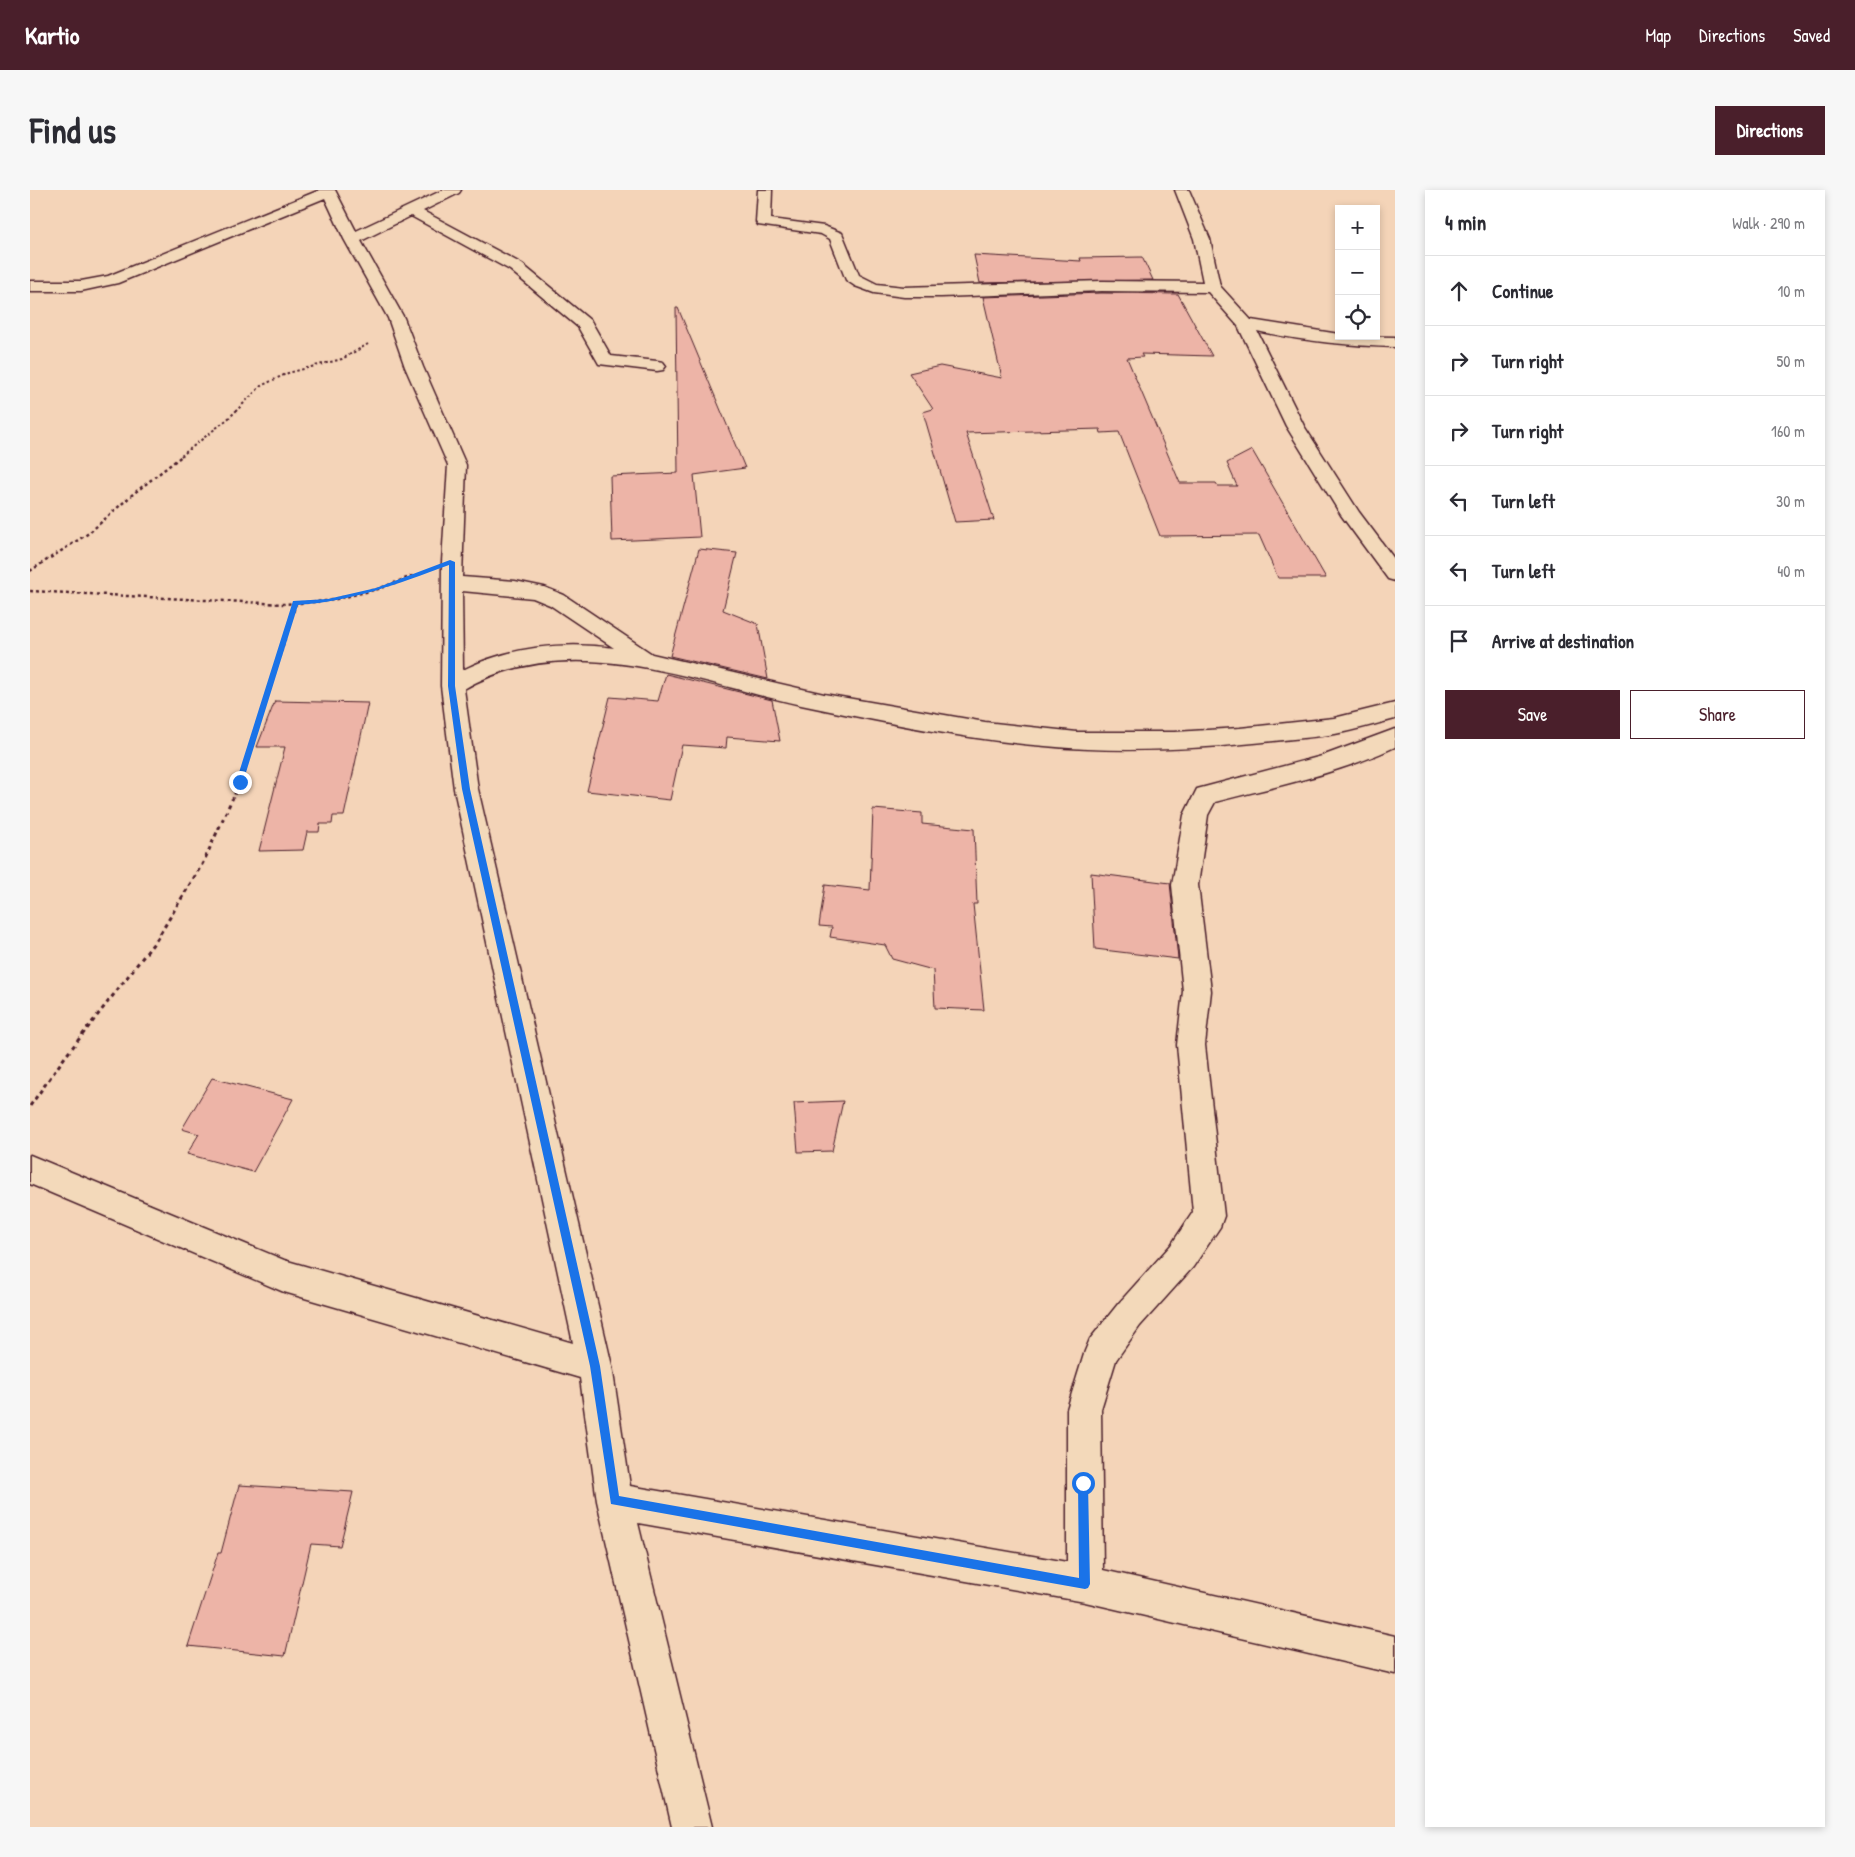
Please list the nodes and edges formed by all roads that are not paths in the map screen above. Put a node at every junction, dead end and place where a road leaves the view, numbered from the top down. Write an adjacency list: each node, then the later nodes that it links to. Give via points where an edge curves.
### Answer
1 (454, 190): 5 (street)
2 (765, 190): 8 (street, via 763,222 824,230 837,236 852,277 874,288 941,292)
3 (1182, 190): 8 (street, via 1202,239)
4 (328, 191): 6 (street); 7 (street, via 112,280 81,286)
5 (411, 210): 6 (street); 11 (street, via 516,267 585,324 605,360)
6 (352, 239): 12 (street, via 396,318 414,368 457,465)
7 (30, 286)
8 (1212, 286): 9 (street)
9 (1245, 324): 10 (street, via 1292,335); 13 (street, via 1295,426 1351,515)
10 (1395, 342)
11 (657, 366)
12 (452, 572): 14 (street, via 557,600); 15 (street)
13 (1395, 574)
14 (649, 660): 15 (street, via 569,653 532,656 495,665); 16 (street, via 799,696 929,720 1012,734 1095,742 1224,738 1334,726)
15 (452, 686): 19 (street, via 466,789)
16 (1395, 711)
17 (1395, 737): 21 (street, via 1372,749 1288,775 1206,795 1196,815 1185,884 1197,991 1191,1045 1209,1216 1182,1256 1129,1315 1102,1351 1084,1409)
18 (30, 1169): 19 (street, via 284,1276)
19 (595, 1366): 20 (street)
20 (614, 1501): 21 (street); 23 (street)
21 (1085, 1584): 22 (street)
22 (1395, 1655)
23 (692, 1827)

